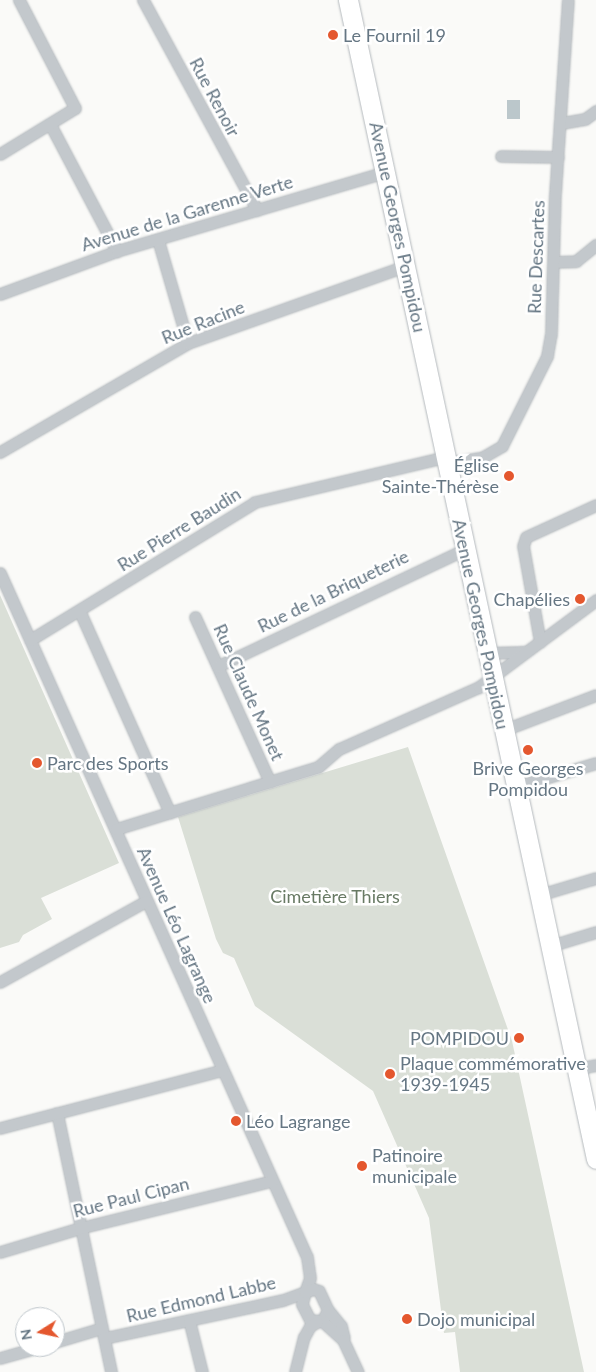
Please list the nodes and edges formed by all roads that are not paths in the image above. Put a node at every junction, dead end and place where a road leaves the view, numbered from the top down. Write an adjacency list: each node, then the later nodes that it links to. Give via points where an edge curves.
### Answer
1 (19, 0): 7 (street, via 75,108)
2 (143, 0): 12 (street, Rue Renoir)
3 (348, 0): 11 (main road, Avenue Georges Pompidou)
4 (568, 0): 6 (street, Rue Descartes)
5 (596, 112): 6 (street, via 585,119)
6 (562, 122): 10 (street, Rue Descartes)
7 (50, 124): 8 (street); 15 (street)
8 (0, 154)
9 (501, 156): 10 (street)
10 (558, 157): 16 (street, Rue Descartes)
11 (386, 172): 12 (street, Avenue de la Garenne Verte); 17 (main road, Avenue Georges Pompidou)
12 (256, 210): 13 (street, Avenue de la Garenne Verte)
13 (158, 240): 15 (street, Avenue de la Garenne Verte); 19 (street)
14 (596, 245): 16 (street, via 576,261)
15 (117, 251): 18 (street, Avenue de la Garenne Verte)
16 (553, 262): 21 (street, Rue Descartes, via 551,334 547,356 509,437 502,446 483,457)
17 (406, 266): 19 (street, Rue Racine); 21 (main road, Avenue Georges Pompidou)
18 (0, 294)
19 (188, 343): 20 (street, Rue Racine)
20 (0, 452)
21 (446, 460): 23 (main road, Avenue Georges Pompidou); 26 (street, Rue Pierre Baudin, via 255,502)
22 (596, 505): 29 (street, via 526,537 522,546)
23 (465, 549): 31 (main road, Avenue Georges Pompidou); 32 (street, Rue de la Briqueterie)
24 (0, 573): 28 (street, Avenue Léo Lagrange)
25 (596, 600): 29 (street)
26 (80, 612): 28 (street, Rue Pierre Baudin); 39 (street)
27 (195, 617): 32 (street, Rue Claude Monet)
28 (30, 640): 40 (street, Avenue Léo Lagrange)
29 (540, 642): 30 (street)
30 (525, 652): 31 (street); 33 (street)
31 (487, 653): 33 (main road, Avenue Georges Pompidou)
32 (218, 666): 37 (street, Rue Claude Monet)
33 (492, 678): 35 (main road, Avenue Georges Pompidou); 37 (street, via 339,749 318,767)
34 (596, 695): 35 (street)
35 (504, 730): 38 (main road, Avenue Georges Pompidou)
36 (596, 763): 38 (street)
37 (270, 782): 39 (street)
38 (515, 787): 42 (main road, Avenue Georges Pompidou)
39 (170, 813): 40 (street)
40 (116, 829): 43 (street, Avenue Léo Lagrange)
41 (596, 878): 42 (street)
42 (538, 895): 45 (main road, Avenue Georges Pompidou)
43 (146, 901): 46 (street); 49 (street, Avenue Léo Lagrange)
44 (596, 932): 45 (street)
45 (550, 946): 48 (main road, Avenue Georges Pompidou)
46 (0, 982)
47 (596, 1065): 48 (street)
48 (577, 1069): 52 (main road, Avenue Georges Pompidou)
49 (222, 1070): 50 (street); 53 (street, Avenue Léo Lagrange)
50 (57, 1113): 51 (street); 54 (street)
51 (0, 1128)
52 (596, 1159)
53 (272, 1181): 54 (street, Rue Paul Cipan); 56 (street, Avenue Léo Lagrange)
54 (80, 1228): 55 (street, Rue Paul Cipan); 64 (street)
55 (0, 1252)
56 (307, 1257): 57 (street, via 316,1270); 58 (street, Avenue Léo Lagrange, via 310,1278)
57 (318, 1291): 58 (street); 61 (street)
58 (305, 1292): 59 (street, Rue Edmond Labbe); 60 (street)
59 (283, 1300): 60 (street); 62 (street, Rue Edmond Labbe)
60 (302, 1304): 63 (street, via 307,1316)
61 (328, 1310): 63 (street); 66 (street, via 341,1326)
62 (189, 1320): 64 (street, Rue Edmond Labbe); 70 (street)
63 (319, 1321): 66 (street); 71 (street, via 310,1326 304,1337)
64 (103, 1333): 65 (street, Rue Edmond Labbe); 69 (street)
65 (65, 1340)
66 (343, 1340): 72 (street)
67 (15, 1354): 68 (street)
68 (0, 1358)
69 (111, 1372)
70 (202, 1372)
71 (296, 1372)
72 (358, 1372)

